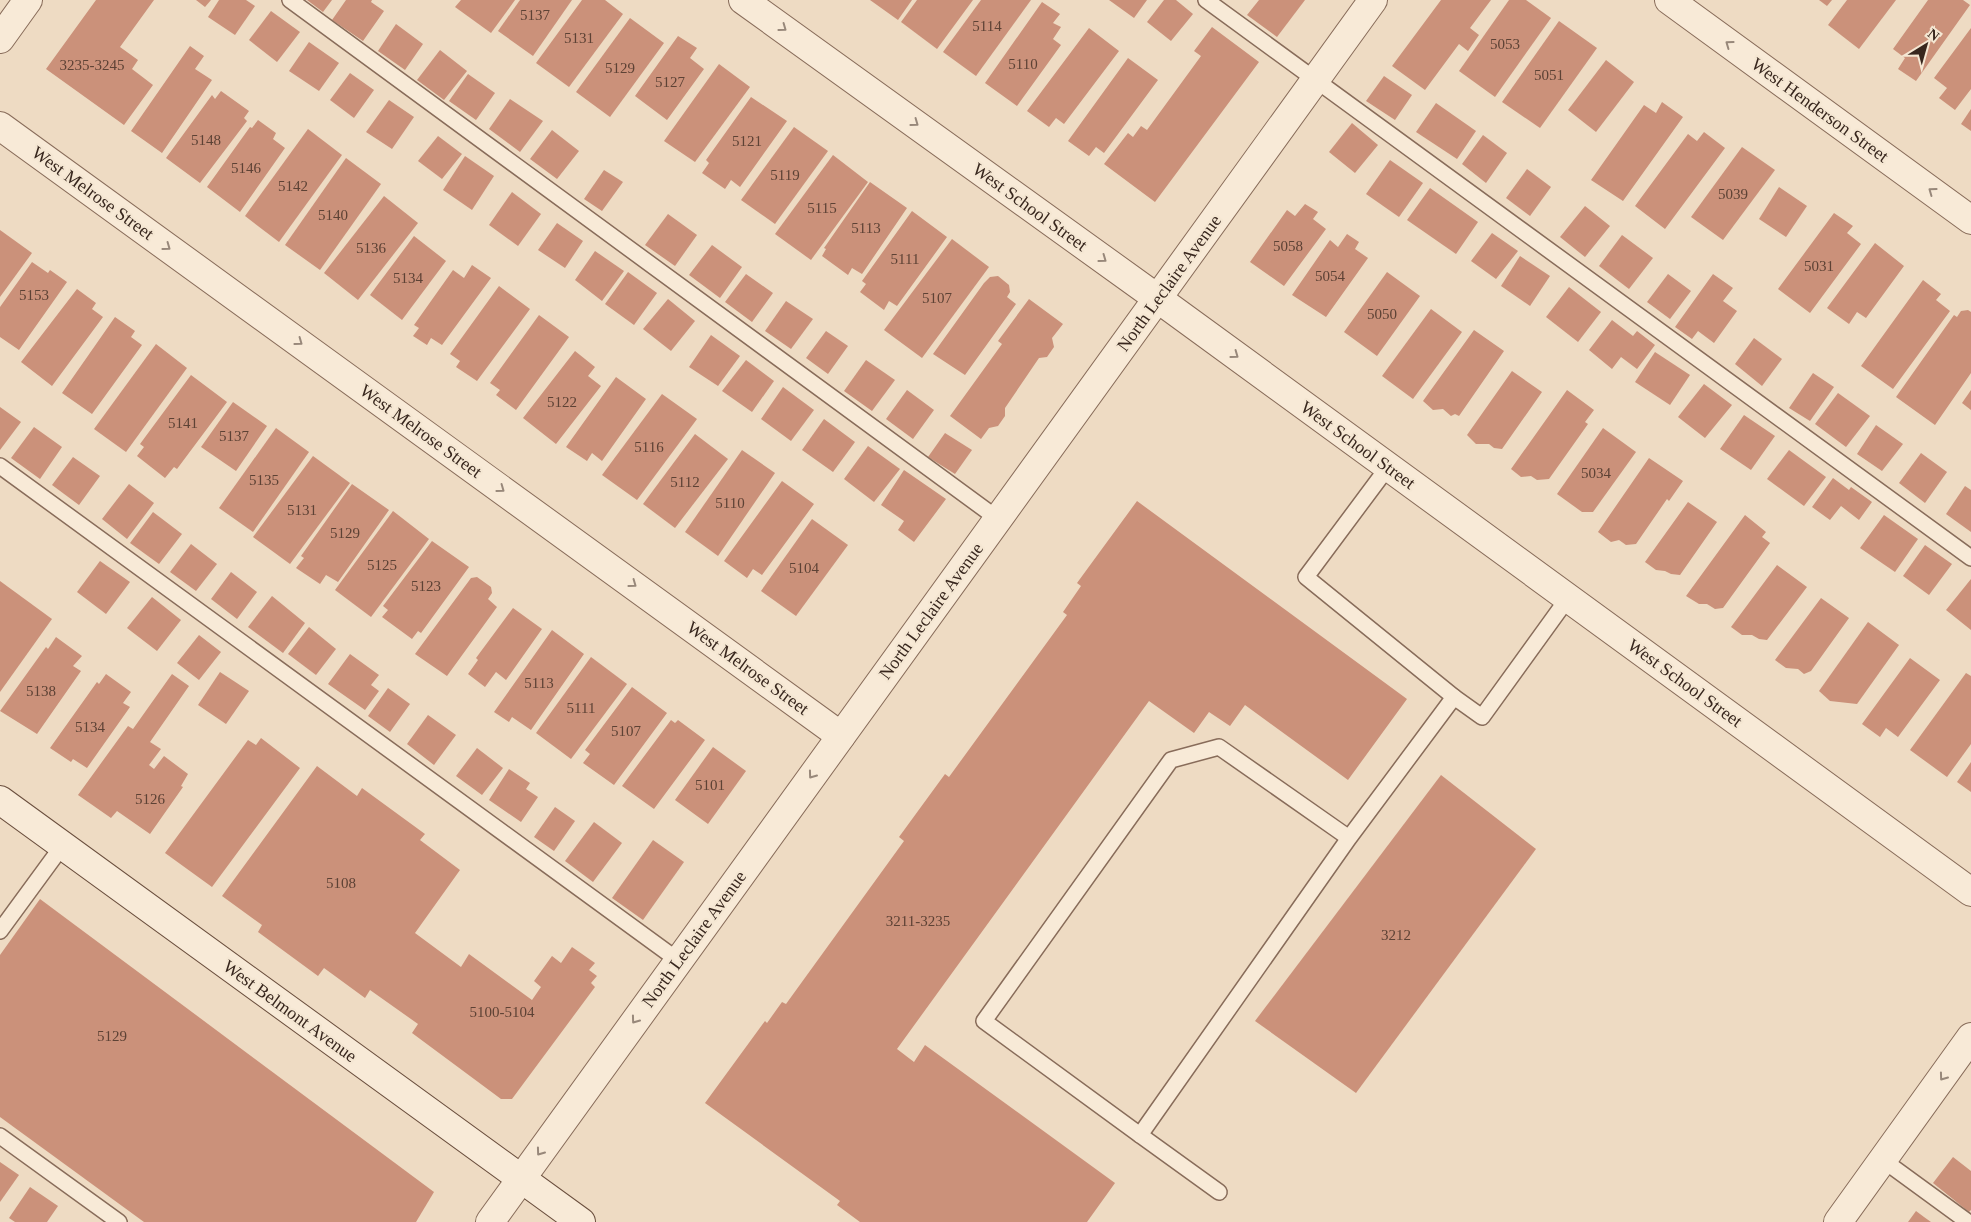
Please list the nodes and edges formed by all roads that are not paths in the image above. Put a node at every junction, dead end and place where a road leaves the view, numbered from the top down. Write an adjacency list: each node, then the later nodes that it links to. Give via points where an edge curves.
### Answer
1 (28, 0): 7 (street)
2 (290, 0): 14 (lane)
3 (743, 0): 11 (street, West School Street, one-way to 11)
4 (1206, 0): 8 (lane)
5 (1373, 0): 8 (street, North Leclaire Avenue)
6 (1669, 0): 10 (street, West Henderson Street, one-way to 6)
7 (0, 38)
8 (1315, 80): 11 (street, North Leclaire Avenue); 15 (lane)
9 (0, 126): 18 (street, West Melrose Street, one-way to 18)
10 (1971, 220)
11 (1157, 298): 13 (street, West School Street, one-way to 13); 14 (street, North Leclaire Avenue)
12 (0, 466): 24 (lane)
13 (1388, 467): 16 (street, West School Street); 17 (lane, via 1306,577)
14 (998, 519): 18 (street, North Leclaire Avenue)
15 (1971, 558)
16 (1568, 598): 17 (lane, via 1482,717); 22 (street, West School Street)
17 (1454, 697): 20 (lane)
18 (841, 736): 24 (street, North Leclaire Avenue, one-way to 24)
19 (0, 800): 21 (street, West Belmont Avenue)
20 (1350, 838): 26 (lane); 26 (lane, via 1219,747 1171,760 989,1013 984,1021)
21 (63, 845): 23 (lane); 29 (street, West Belmont Avenue)
22 (1971, 892)
23 (0, 931)
24 (678, 961): 29 (street, North Leclaire Avenue, one-way to 29)
25 (1971, 1037): 28 (street, one-way to 28)
26 (1140, 1135): 30 (lane)
27 (0, 1136): 31 (lane)
28 (1883, 1160): 34 (street); 35 (lane)
29 (521, 1178): 32 (street, North Leclaire Avenue); 33 (street, West Belmont Avenue)
30 (1219, 1192)
31 (119, 1222)
32 (490, 1222)
33 (580, 1222)
34 (1838, 1222)
35 (1968, 1222)

